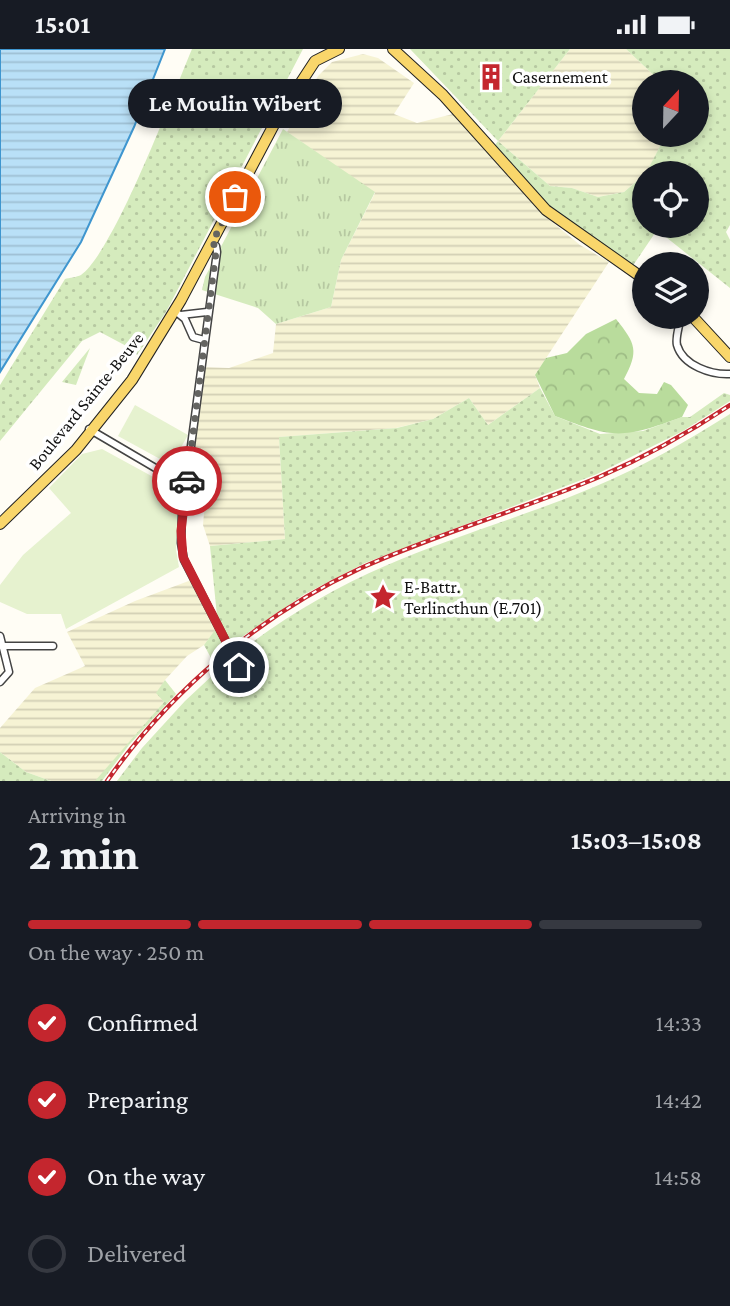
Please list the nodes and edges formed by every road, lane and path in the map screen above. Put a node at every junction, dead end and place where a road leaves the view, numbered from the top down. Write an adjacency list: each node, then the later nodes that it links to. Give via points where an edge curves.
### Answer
1 (319, 49): 7 (main road, via 305,65)
2 (340, 49): 3 (main road); 7 (main road, via 317,59)
3 (350, 49)
4 (386, 49): 6 (main road)
5 (393, 49): 6 (main road)
6 (430, 82): 9 (main road, via 536,201 572,232)
7 (293, 95): 8 (main road, Boulevard Sainte-Beuve)
8 (212, 243): 10 (main road, Boulevard Sainte-Beuve); 11 (street, via 216,252)
9 (632, 272)
10 (177, 313): 11 (street); 14 (street, via 193,337); 17 (main road, Boulevard Sainte-Beuve, via 139,371)
11 (207, 313): 14 (street)
12 (679, 329): 16 (street, via 677,343 683,356 710,373)
13 (704, 329): 15 (main road)
14 (204, 340): 18 (street)
15 (730, 357)
16 (730, 374)
17 (90, 430): 18 (street); 19 (main road, Boulevard Sainte-Beuve, via 47,480)
18 (186, 486): 24 (street, via 183,557)
19 (0, 522)
20 (0, 636): 21 (street)
21 (2, 646): 22 (street); 23 (street, via 9,672)
22 (53, 646)
23 (0, 682)
24 (247, 689)

